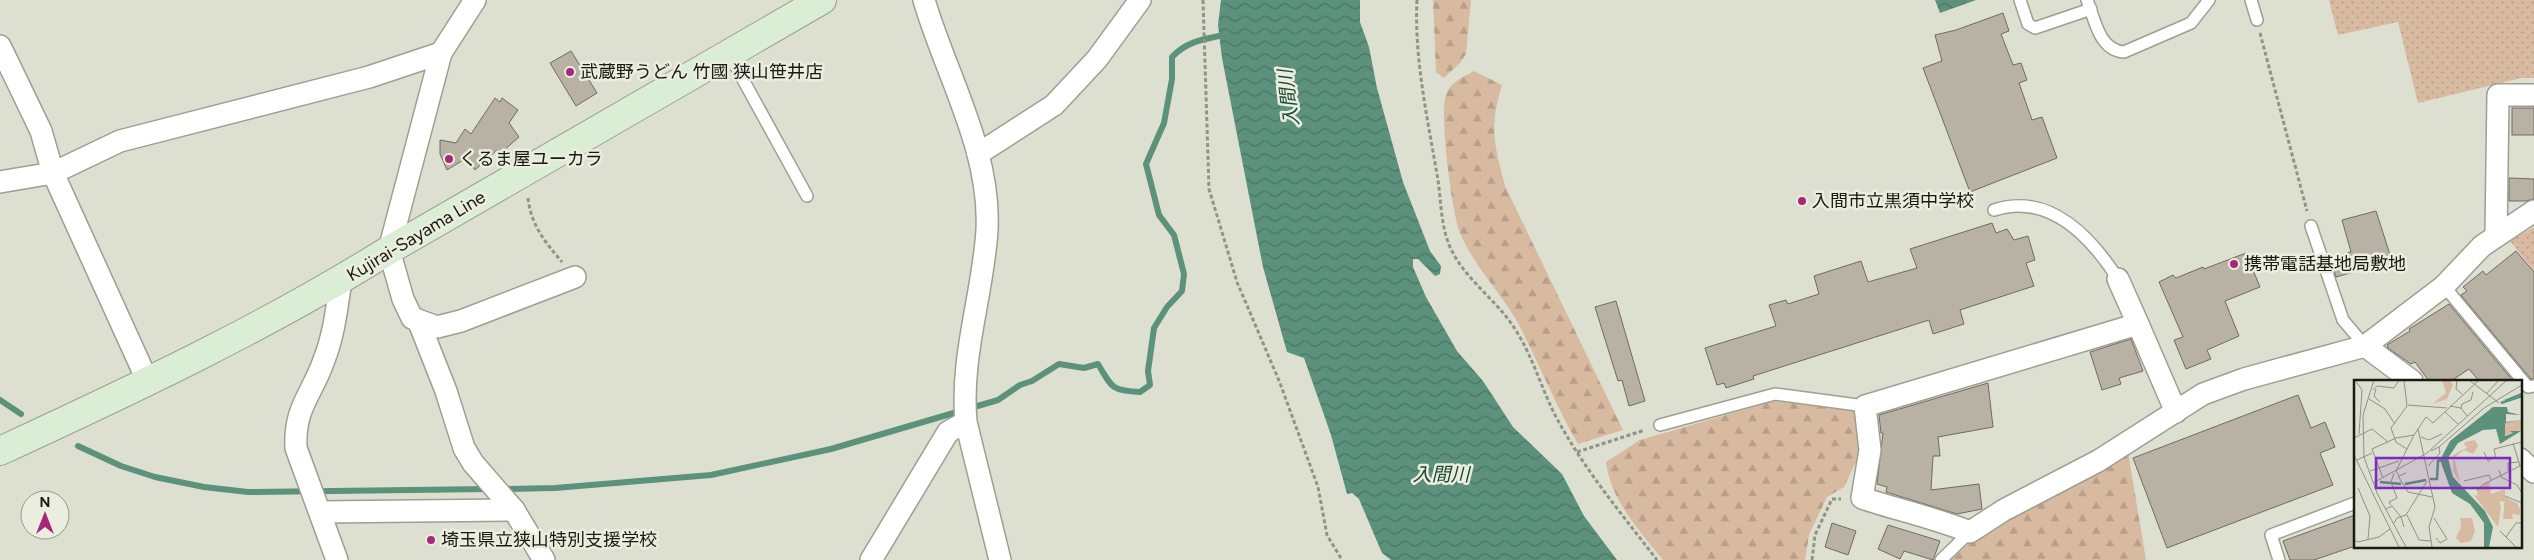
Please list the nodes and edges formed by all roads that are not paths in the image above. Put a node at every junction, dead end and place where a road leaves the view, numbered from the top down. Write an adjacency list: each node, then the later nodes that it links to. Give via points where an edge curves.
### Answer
1 (476, 0): 11 (street)
2 (822, 0): 12 (main road, Kujirai-Sayama Line)
3 (924, 0): 14 (street)
4 (1140, 0): 14 (street, via 1096,59 1054,105)
5 (2020, 0): 8 (lane, via 2028,24 2035,28)
6 (2209, 0): 8 (lane, via 2191,23 2124,52 2103,43)
7 (2252, 0): 9 (lane)
8 (2089, 5)
9 (2257, 20)
10 (0, 46): 15 (street, via 40,131)
11 (441, 53): 15 (street, via 369,77 120,141); 22 (street)
12 (729, 54): 17 (lane); 22 (main road, Kujirai-Sayama Line)
13 (2534, 95): 21 (street, via 2498,95)
14 (978, 154): 35 (street, via 986,194 987,230 965,370)
15 (53, 173): 16 (street); 32 (street)
16 (0, 182)
17 (807, 196)
18 (1994, 210): 24 (lane, via 2028,206 2055,216 2085,236 2101,252)
19 (2534, 211): 21 (street)
20 (2312, 226): 29 (lane, via 2343,320)
21 (2496, 236): 26 (street)
22 (389, 250): 25 (main road, Kujirai-Sayama Line); 27 (street, via 403,298 412,318)
23 (574, 277): 27 (street, via 461,321 438,327)
24 (2118, 279): 28 (street)
25 (341, 280): 32 (main road, Kujirai-Sayama Line); 40 (street, via 333,332 297,416 295,430 296,448)
26 (2444, 286): 29 (street); 31 (lane)
27 (418, 320): 42 (street, via 446,390 464,448)
28 (2138, 324): 33 (street); 34 (street)
29 (2365, 346): 30 (street); 34 (street, via 2244,379 2203,394)
30 (2411, 380)
31 (2520, 380)
32 (148, 382): 37 (main road, Kujirai-Sayama Line)
33 (1865, 406): 36 (lane, via 1775,394); 43 (street, via 1870,450 1862,498)
34 (2176, 412): 43 (street)
35 (966, 422): 46 (street, via 948,432); 47 (street)
36 (1660, 425)
37 (0, 451)
38 (2522, 461): 39 (street)
39 (2534, 472)
40 (315, 497): 42 (street); 44 (street)
41 (2354, 503): 49 (lane, via 2271,535)
42 (514, 510): 45 (street)
43 (1970, 532): 48 (lane)
44 (336, 560)
45 (544, 560)
46 (872, 560)
47 (1000, 560)
48 (1941, 560)
49 (2279, 560)

